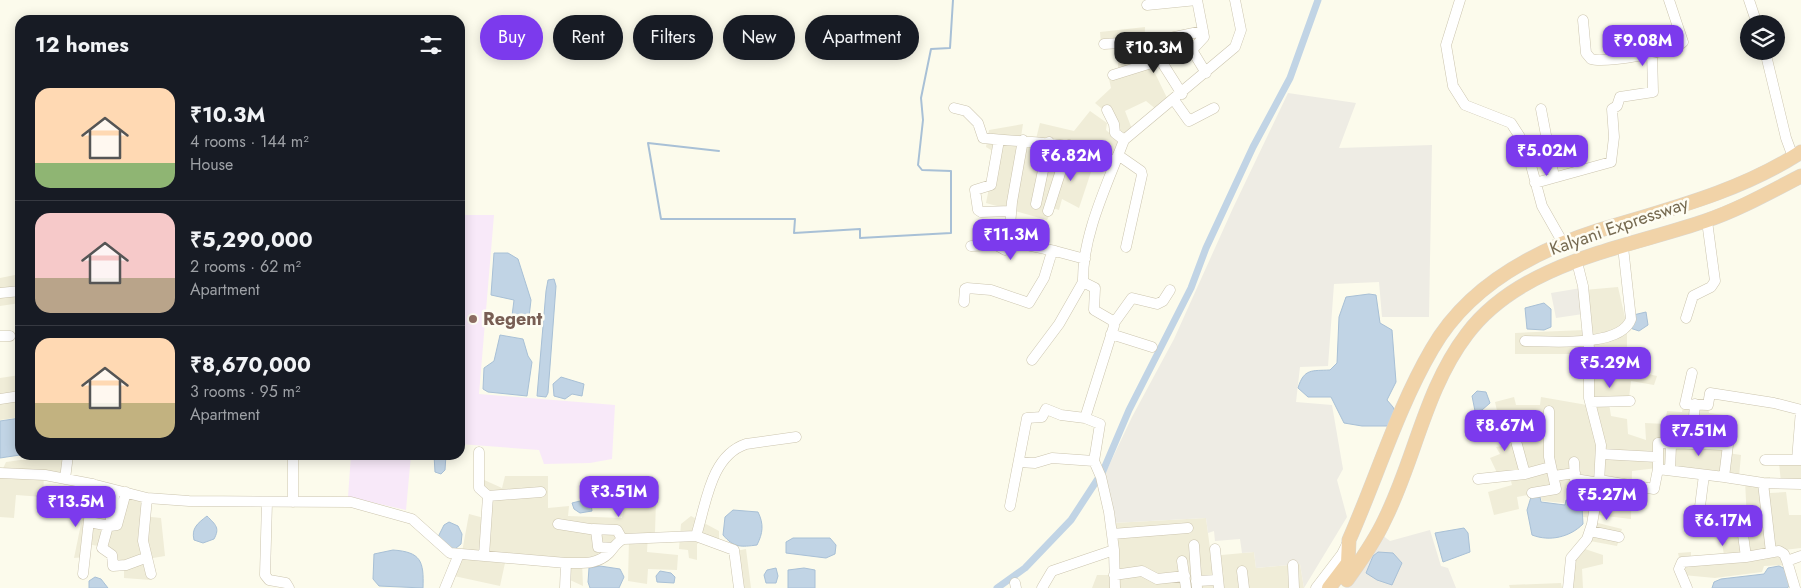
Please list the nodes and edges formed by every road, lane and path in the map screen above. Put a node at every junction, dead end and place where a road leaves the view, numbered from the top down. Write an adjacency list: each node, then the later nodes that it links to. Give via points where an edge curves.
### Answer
1 (1235, 0): 14 (street, via 1241,30 1238,42)
2 (1460, 0): 30 (street, via 1446,45 1453,86 1465,105 1511,123 1525,148)
3 (1669, 0): 11 (street, via 1683,42 1679,46)
4 (1748, 0): 6 (street)
5 (1147, 5): 8 (street, via 1197,0)
6 (1754, 15)
7 (1583, 20): 11 (street, via 1586,53 1591,59)
8 (1203, 31): 9 (street); 14 (street, via 1204,37 1192,50)
9 (1156, 41): 10 (street); 12 (street)
10 (1104, 44)
11 (1652, 52): 29 (street, via 1653,92 1620,97 1612,109 1614,137 1611,162)
12 (1161, 60): 15 (street); 16 (street)
13 (1767, 60): 26 (street, via 1786,138)
14 (1206, 73): 16 (street)
15 (1113, 75)
16 (1178, 97): 18 (street, via 1189,121); 23 (street)
17 (954, 108): 21 (street, via 966,111 978,123 982,138)
18 (1214, 108)
19 (1541, 109): 29 (street)
20 (1107, 110): 23 (street, via 1115,133)
21 (999, 140): 22 (street); 32 (street, via 991,185 975,190 978,210)
22 (1022, 140): 24 (street); 32 (street)
23 (1124, 140): 27 (street)
24 (1049, 142): 25 (street); 31 (street)
25 (1069, 145): 27 (street); 33 (street)
26 (1797, 155): 35 (highway, Kalyani Expressway, via 1726,189)
27 (1117, 158): 37 (street, via 1141,171 1142,175); 41 (street, via 1097,207)
28 (1801, 176): 34 (highway, Kalyani Expressway)
29 (1554, 177): 30 (street)
30 (1535, 183): 35 (street, via 1542,206)
31 (1036, 204)
32 (1011, 210): 39 (street)
33 (1048, 211)
34 (1708, 220): 38 (highway, Kalyani Expressway); 48 (street, via 1715,281 1711,287 1693,296)
35 (1563, 243): 110 (highway, Kalyani Expressway, via 1507,271 1472,299 1432,349)
36 (971, 246): 39 (street, via 996,245)
37 (1126, 246)
38 (1623, 247): 42 (highway, Kalyani Expressway); 52 (street, via 1631,322 1613,335)
39 (1008, 249): 40 (street, via 1017,243)
40 (1055, 251): 41 (street); 47 (street, via 1030,302 991,290 967,288)
41 (1086, 259): 43 (street)
42 (1576, 262): 52 (street, via 1583,286); 132 (highway, Kalyani Expressway, via 1522,285 1491,309 1467,334 1424,413 1386,519)
43 (1083, 282): 49 (street, via 1096,288 1094,310); 54 (street, via 1059,324)
44 (1170, 290): 49 (street, via 1157,304 1132,298)
45 (15, 292): 46 (street)
46 (0, 293)
47 (964, 302)
48 (1686, 318)
49 (1114, 323): 50 (street)
50 (1111, 334): 53 (street); 63 (street)
51 (1525, 341): 52 (street)
52 (1589, 341): 59 (street)
53 (1152, 347)
54 (1032, 360)
55 (1692, 373): 60 (street, via 1685,404)
56 (15, 397): 57 (street)
57 (0, 399)
58 (1630, 401): 59 (street)
59 (1590, 402): 69 (street)
60 (1695, 404): 61 (street, via 1708,405 1710,393); 67 (street)
61 (1801, 410): 74 (street)
62 (1549, 411): 79 (street)
63 (1085, 418): 75 (street, via 1046,409 1042,417 1028,417); 76 (street, via 1100,424)
64 (1511, 423): 81 (street)
65 (796, 437): 107 (street, via 746,444 724,458)
66 (1671, 444): 67 (street); 70 (street, via 1658,443); 78 (street)
67 (1692, 444): 83 (street, via 1728,445)
68 (479, 452): 93 (street, via 479,488)
69 (1601, 454): 70 (street); 86 (street)
70 (1657, 457): 77 (street)
71 (67, 460): 84 (street)
72 (293, 460): 96 (street)
73 (1765, 460): 74 (street)
74 (1799, 460)
75 (1019, 462): 76 (street, via 1035,463 1052,458); 97 (street)
76 (1097, 469): 106 (street)
77 (1658, 469): 78 (street); 86 (street, via 1654,489)
78 (1670, 470): 82 (street)
79 (1552, 471): 81 (street); 86 (street, via 1574,467 1575,480); 92 (street, via 1555,490)
80 (0, 473): 84 (street)
81 (1525, 474): 85 (street)
82 (1704, 474): 83 (street); 104 (street)
83 (1724, 477): 87 (street)
84 (65, 479): 88 (street)
85 (1478, 479)
86 (1599, 482): 105 (street)
87 (1763, 483): 89 (street); 115 (street)
88 (93, 484): 90 (street); 99 (street)
89 (1801, 484)
90 (120, 491): 94 (street); 101 (street, via 119,523)
91 (541, 492): 93 (street)
92 (1532, 493)
93 (488, 496): 117 (street)
94 (147, 498): 95 (street); 120 (street, via 143,541)
95 (267, 502): 96 (street); 133 (street, via 265,575 269,580 286,583)
96 (293, 502): 116 (street, via 351,502 397,513 416,522 444,549)
97 (1010, 506)
98 (1741, 520): 119 (street)
99 (89, 522): 101 (street); 126 (street)
100 (558, 524): 103 (street)
101 (109, 526): 120 (street, via 102,548 112,555 114,567)
102 (1188, 528): 106 (street)
103 (593, 529): 109 (street, via 617,530); 112 (street, via 597,533 598,547)
104 (1697, 530)
105 (1590, 531): 108 (street); 144 (street, via 1571,558)
106 (1112, 534): 114 (street)
107 (696, 536): 109 (street); 136 (street, via 734,550)
108 (1619, 537)
109 (622, 539): 112 (street)
110 (1349, 540): 142 (street, Kalyani Expressway); 143 (highway, via 1348,563)
111 (1194, 545): 130 (street)
112 (613, 548): 123 (street, via 595,562)
113 (1216, 549): 131 (street)
114 (1114, 550): 128 (street); 137 (street, via 1052,571)
115 (1771, 552): 119 (street); 122 (street, via 1782,552)
116 (459, 554): 117 (street); 134 (street)
117 (484, 556): 123 (street)
118 (1801, 556): 122 (street)
119 (1746, 557): 145 (street, via 1682,562 1679,569)
120 (145, 558): 127 (street)
121 (1182, 561): 129 (street)
122 (1787, 561): 146 (street)
123 (566, 563): 135 (street)
124 (1293, 565): 141 (street)
125 (1242, 571): 140 (street)
126 (83, 574)
127 (151, 574)
128 (1114, 575): 129 (street, via 1142,570 1153,578); 138 (street)
129 (1184, 576): 139 (street)
130 (1197, 584): 131 (street)
131 (1219, 584)
132 (1345, 585)
133 (290, 588)
134 (445, 588)
135 (565, 588)
136 (738, 588)
137 (1042, 588)
138 (1115, 588)
139 (1186, 588)
140 (1244, 588)
141 (1294, 588)
142 (1316, 588)
143 (1329, 588)
144 (1568, 588)
145 (1686, 588)
146 (1796, 588)

